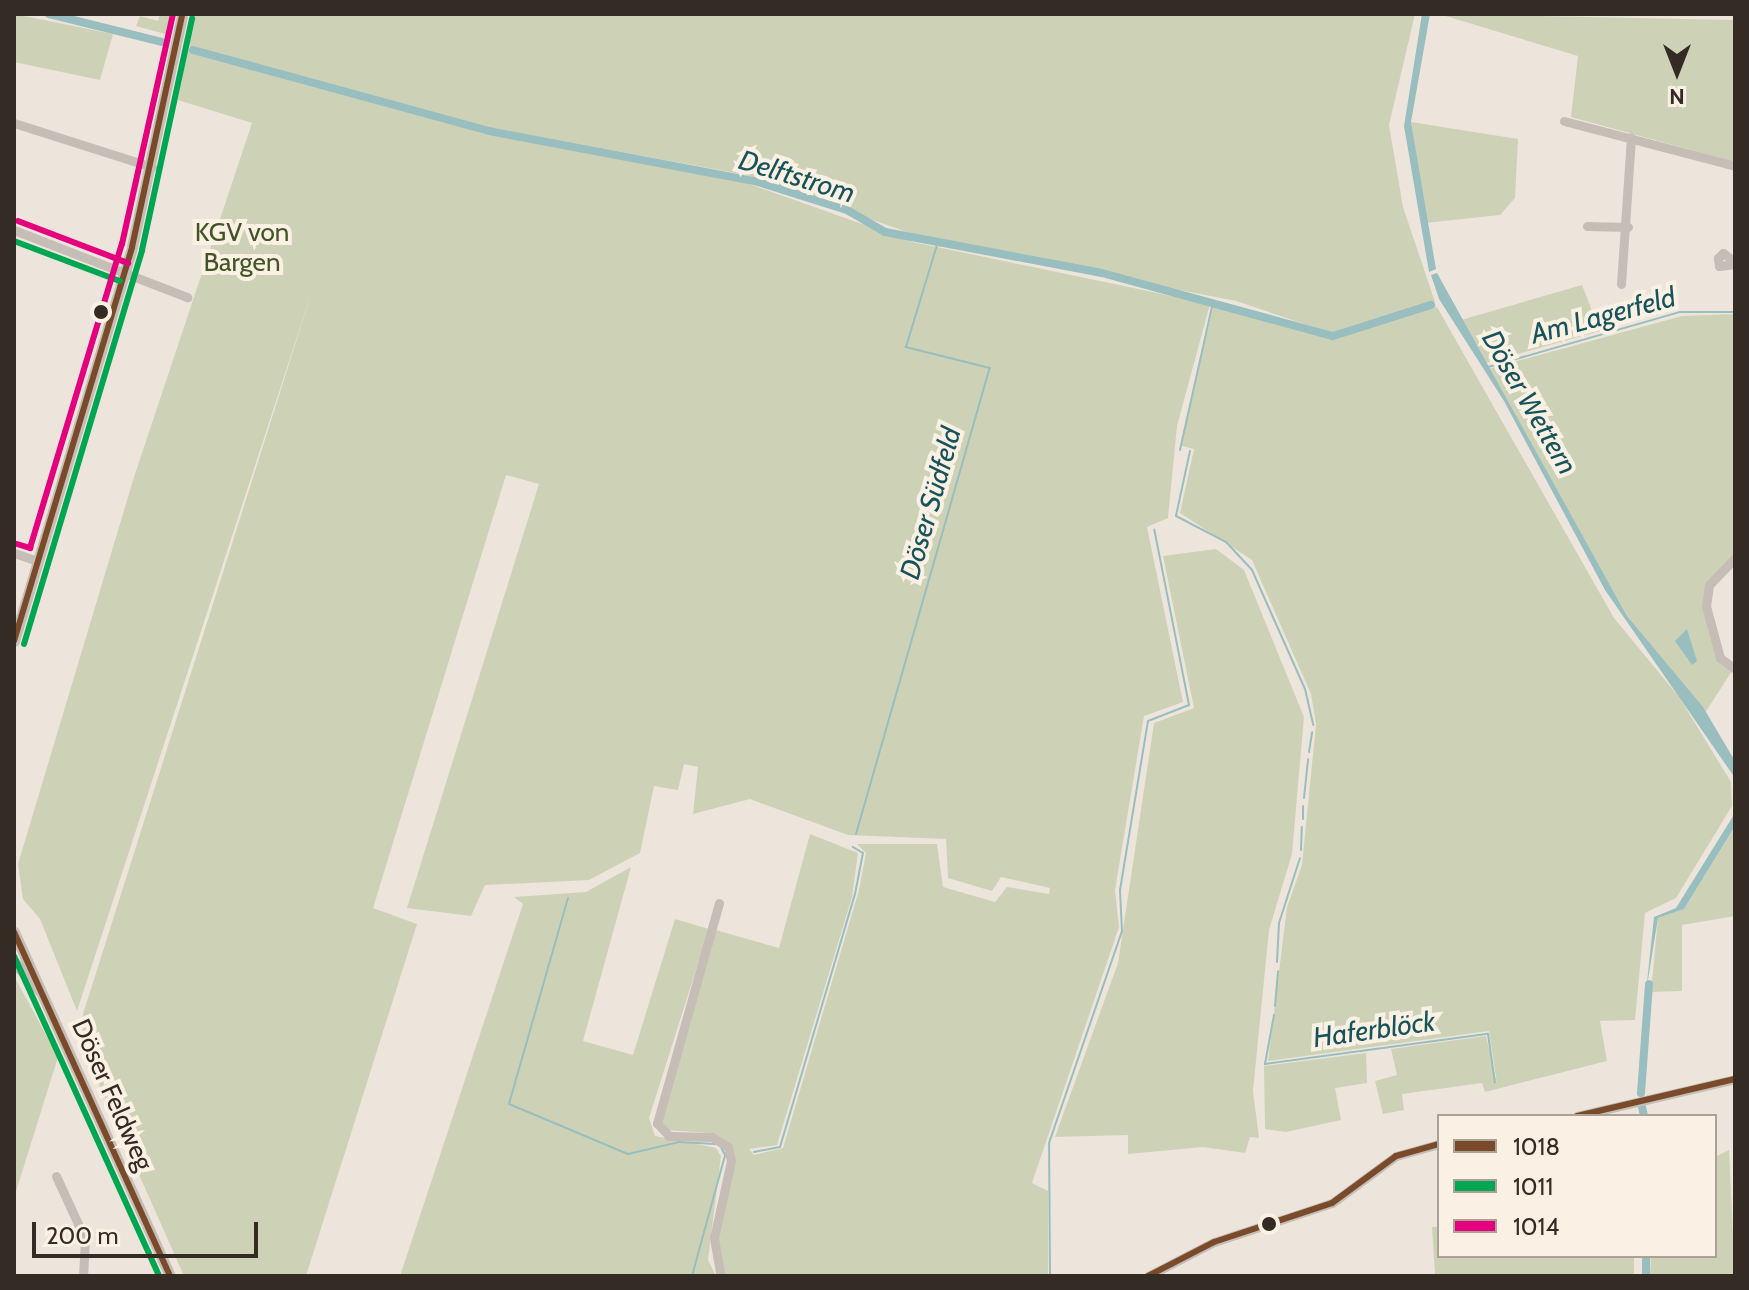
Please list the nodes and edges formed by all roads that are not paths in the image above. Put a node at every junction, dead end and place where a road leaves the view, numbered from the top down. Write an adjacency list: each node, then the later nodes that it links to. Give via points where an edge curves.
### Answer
1 (183, 15): 6 (street)
2 (1564, 121): 4 (street)
3 (14, 123): 6 (street)
4 (1631, 137): 5 (street); 8 (street)
5 (1735, 166)
6 (152, 167): 10 (street)
7 (1587, 226): 8 (street)
8 (1628, 227): 11 (street)
9 (14, 230): 10 (street)
10 (124, 272): 12 (street); 15 (street)
11 (1621, 284)
12 (187, 297)
13 (14, 553): 15 (street)
14 (1735, 558): 17 (street, via 1709,585 1706,606 1720,658)
15 (37, 561): 16 (street)
16 (14, 641)
17 (1735, 669)
18 (719, 903): 28 (street, via 657,1123 669,1136 712,1137 728,1147 714,1238)
19 (14, 932): 21 (street, Döser Feldweg)
20 (14, 962): 21 (street)
21 (40, 991): 27 (street, Döser Feldweg)
22 (1735, 1079): 23 (street)
23 (1586, 1114)
24 (1437, 1145): 29 (street, via 1396,1156 1332,1203 1214,1242)
25 (56, 1176): 26 (street, via 85,1239)
26 (83, 1276)
27 (170, 1276)
28 (721, 1276)
29 (1148, 1276)

